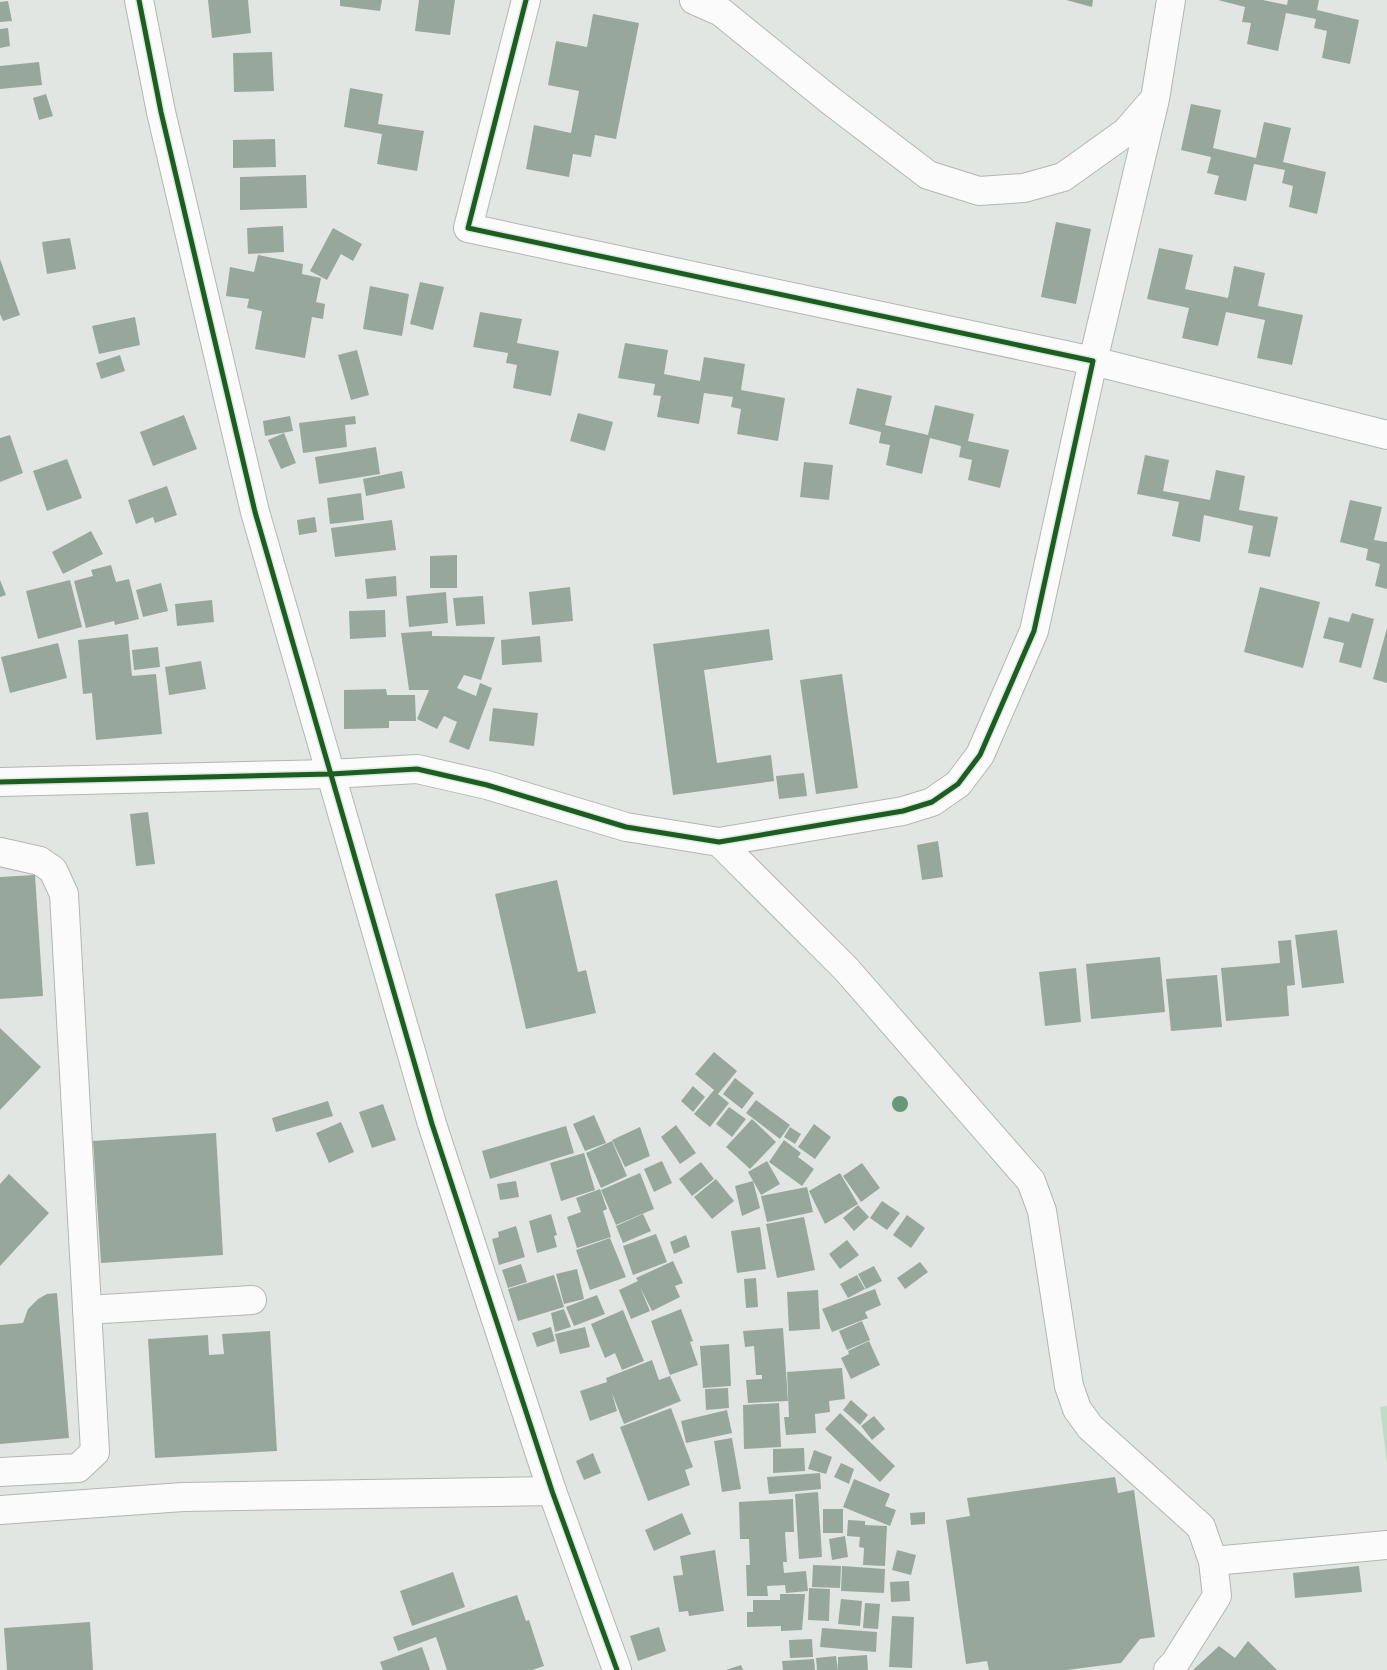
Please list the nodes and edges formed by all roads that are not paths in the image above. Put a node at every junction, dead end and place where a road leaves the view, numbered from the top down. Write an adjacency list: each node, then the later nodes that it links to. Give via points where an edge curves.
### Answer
1 (139, 0): 8 (street, via 161,112 254,512)
2 (526, 0): 6 (street, via 468,228)
3 (694, 0): 5 (street, via 722,12 928,175 979,191 1024,188 1063,177 1126,132)
4 (1170, 0): 5 (street)
5 (1155, 99): 6 (street)
6 (1094, 362): 7 (street); 10 (street, via 1034,631 980,755 958,784 932,802 903,811)
7 (1387, 435)
8 (331, 774): 9 (street); 10 (street, via 417,769 487,785 626,827); 15 (street, via 432,1124)
9 (0, 782)
10 (719, 842): 18 (street, via 847,970 1031,1181 1042,1211 1069,1386 1077,1409 1090,1427 1201,1527)
11 (0, 852): 13 (street, via 40,861 53,870 64,894)
12 (252, 1300): 13 (street)
13 (87, 1310): 14 (street, via 95,1452 78,1468)
14 (0, 1472)
15 (552, 1491): 16 (street, via 183,1497); 19 (street)
16 (0, 1510)
17 (1387, 1545): 18 (street)
18 (1214, 1561): 20 (street, via 1217,1596)
19 (617, 1670)
20 (1168, 1670)

